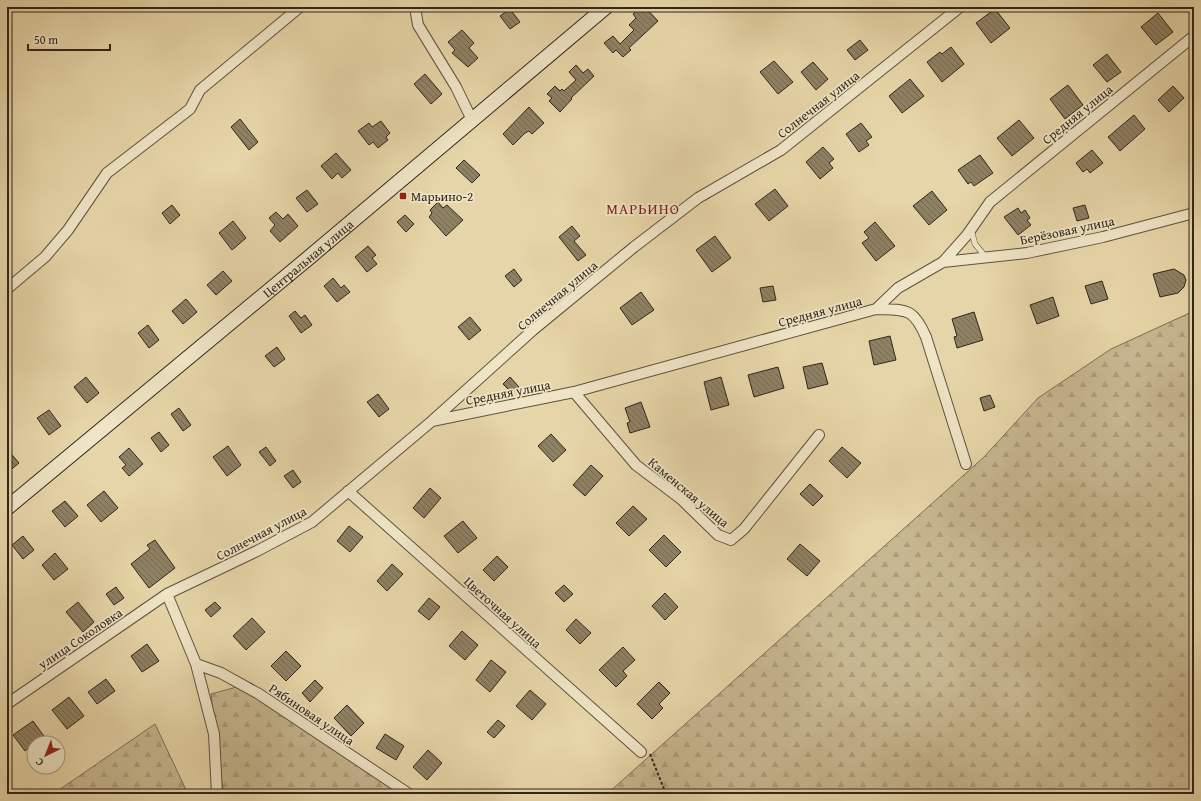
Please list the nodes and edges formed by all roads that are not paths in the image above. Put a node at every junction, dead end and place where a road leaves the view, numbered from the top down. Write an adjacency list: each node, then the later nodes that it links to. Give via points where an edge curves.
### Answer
1 (300, 7): 13 (street, via 200,90 190,109 107,173 50,252)
2 (406, 7): 6 (street)
3 (415, 7): 6 (street)
4 (606, 7): 8 (main road, Центральная улица)
5 (960, 7): 16 (street, Солнечная улица, via 781,150 698,198 634,247 533,330)
6 (418, 25): 8 (street, via 456,87)
7 (1194, 36): 10 (street, Средняя улица, via 990,202)
8 (472, 120): 20 (main road, Центральная улица)
9 (1194, 213): 11 (street, Берёзовая улица, via 1103,237 1027,253)
10 (971, 229): 11 (lane, via 974,244); 12 (street, Средняя улица)
11 (985, 256): 12 (street, Берёзовая улица)
12 (943, 262): 14 (street, Средняя улица, via 898,288)
13 (7, 289)
14 (876, 309): 15 (street, Средняя улица); 18 (street, via 905,310 918,320 926,337)
15 (574, 392): 16 (street, Средняя улица); 17 (street, Каменская улица, via 636,465 681,499 718,535 731,540 744,529)
16 (432, 421): 19 (street, Солнечная улица)
17 (819, 435)
18 (966, 464)
19 (348, 491): 21 (street, Солнечная улица, via 312,522); 24 (street, Цветочная улица)
20 (7, 508)
21 (167, 594): 22 (street); 23 (street, улица Соколовка)
22 (196, 664): 25 (street, via 214,734); 26 (street, Рябиновая улица, via 221,673 259,694)
23 (7, 704)
24 (644, 749)
25 (217, 794)
26 (409, 794)

